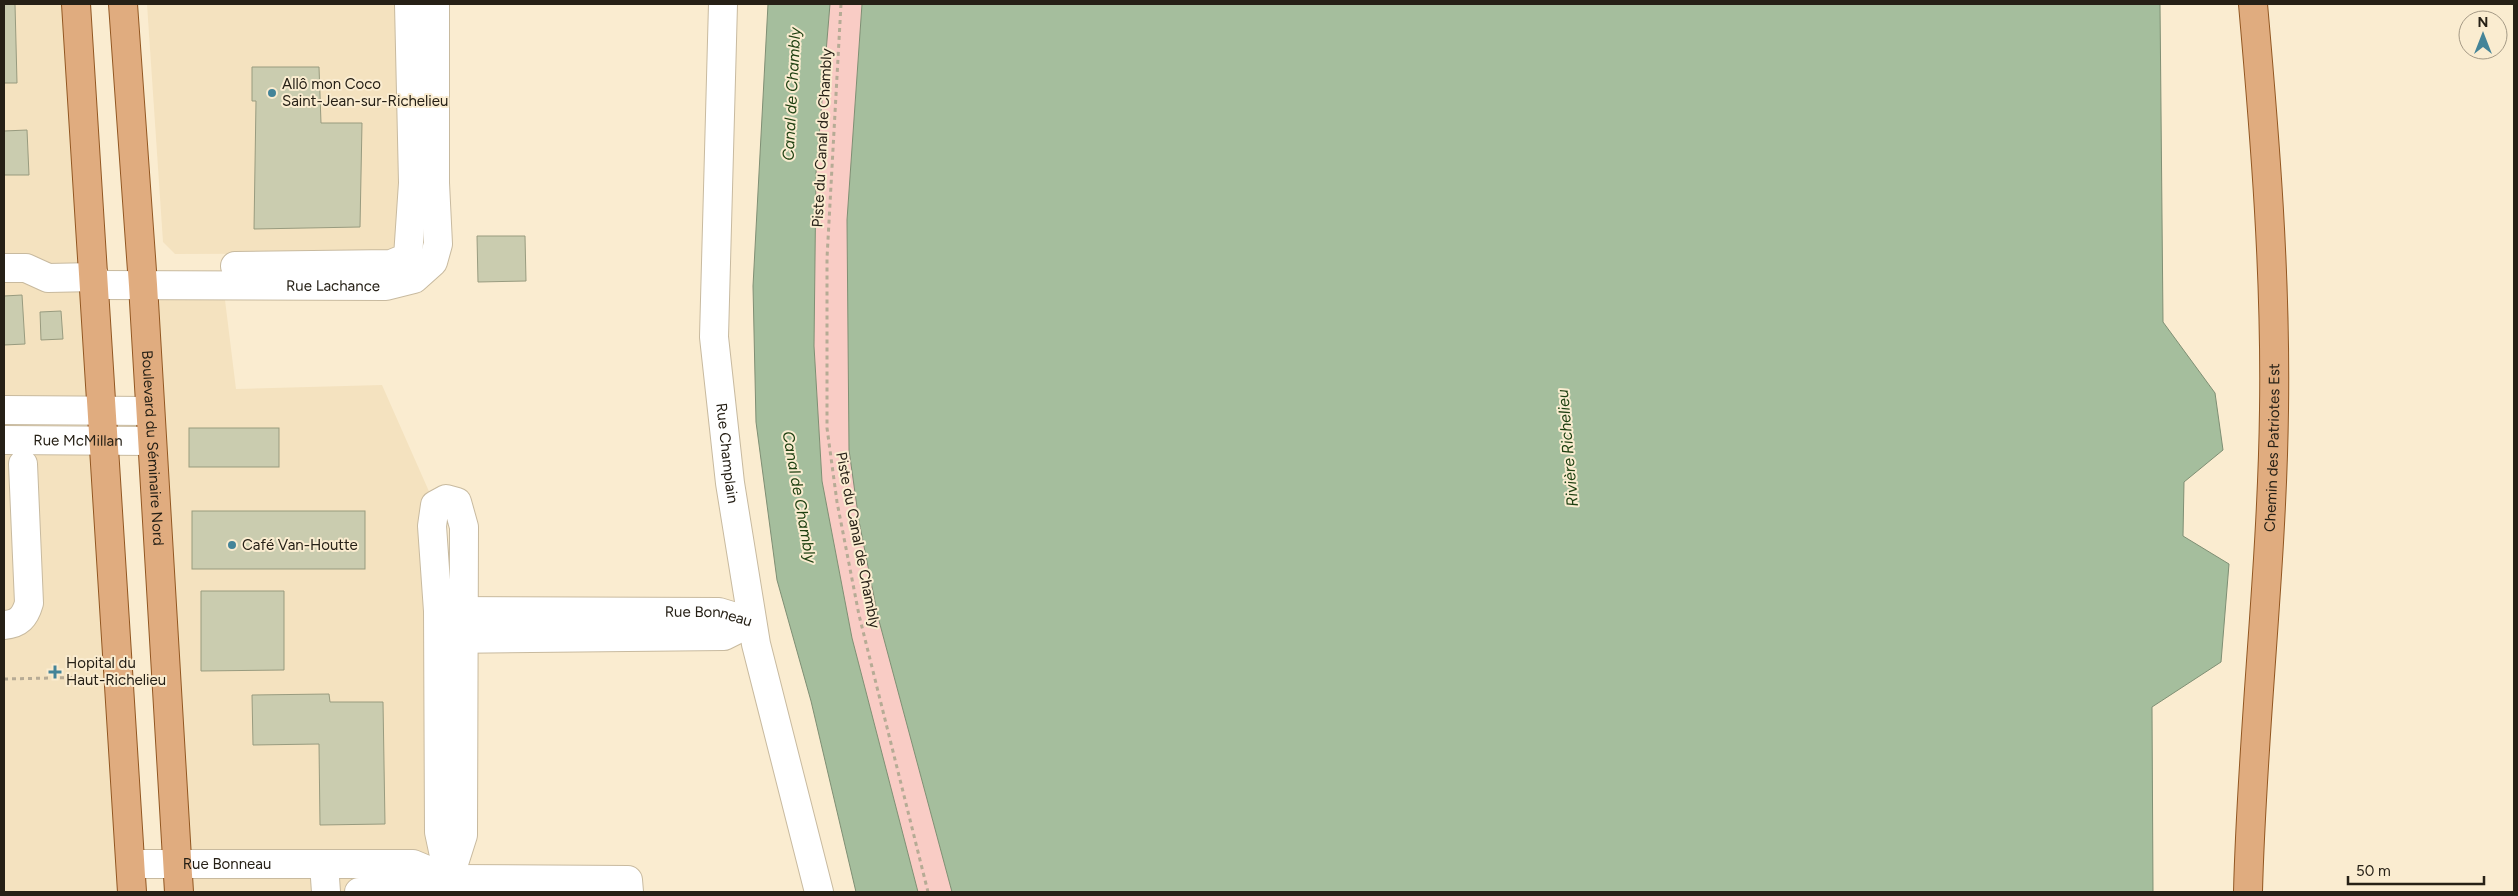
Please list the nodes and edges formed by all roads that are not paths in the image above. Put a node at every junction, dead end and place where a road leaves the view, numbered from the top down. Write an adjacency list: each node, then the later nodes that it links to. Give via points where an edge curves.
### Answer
1 (76, 4): 9 (main road)
2 (123, 4): 10 (main road, Boulevard du Séminaire Nord)
3 (409, 4): 7 (street, Rue Lachance)
4 (435, 4): 7 (street, Rue Lachance)
5 (723, 4): 19 (street, Rue Champlain, via 714,337 730,483)
6 (2253, 4): 34 (main road, Chemin des Patriotes Est, via 2270,218 2274,376 2269,547 2250,816)
7 (422, 39): 10 (street, Rue Lachance, via 424,183 438,244 421,260 414,279 386,286 223,275)
8 (4, 268): 9 (street, Rue Lachance, via 26,268 48,278)
9 (94, 276): 10 (street, Rue Lachance); 12 (main road)
10 (141, 276): 13 (main road, Boulevard du Séminaire Nord)
11 (4, 410): 12 (street, Rue McMillan)
12 (103, 410): 13 (street, Rue McMillan); 15 (main road)
13 (149, 411): 16 (main road, Boulevard du Séminaire Nord)
14 (4, 440): 15 (street, Rue McMillan)
15 (106, 440): 16 (street, Rue McMillan); 24 (main road)
16 (151, 441): 26 (main road, Boulevard du Séminaire Nord)
17 (23, 464): 20 (street, via 29,603 25,615 18,622)
18 (450, 612): 19 (street, Rue Bonneau, via 719,612); 21 (street); 22 (street)
19 (752, 622): 22 (street, Rue Bonneau, via 724,636); 33 (street, Rue Champlain)
20 (4, 625)
21 (438, 638): 22 (street, Rue Bonneau); 23 (street)
22 (465, 639): 23 (street)
23 (451, 742): 27 (street, via 463,836)
24 (131, 864): 26 (street, Rue Bonneau); 28 (main road)
25 (324, 864): 26 (street, Rue Bonneau); 27 (street, Rue Bonneau, via 414,864); 30 (street)
26 (178, 865): 29 (main road, Boulevard du Séminaire Nord)
27 (449, 879): 31 (street, Rue Bonneau, via 413,892); 32 (street, Rue Bonneau, via 628,880)
28 (132, 892)
29 (179, 892)
30 (326, 892)
31 (360, 892)
32 (628, 892)
33 (819, 892)
34 (2248, 892)

